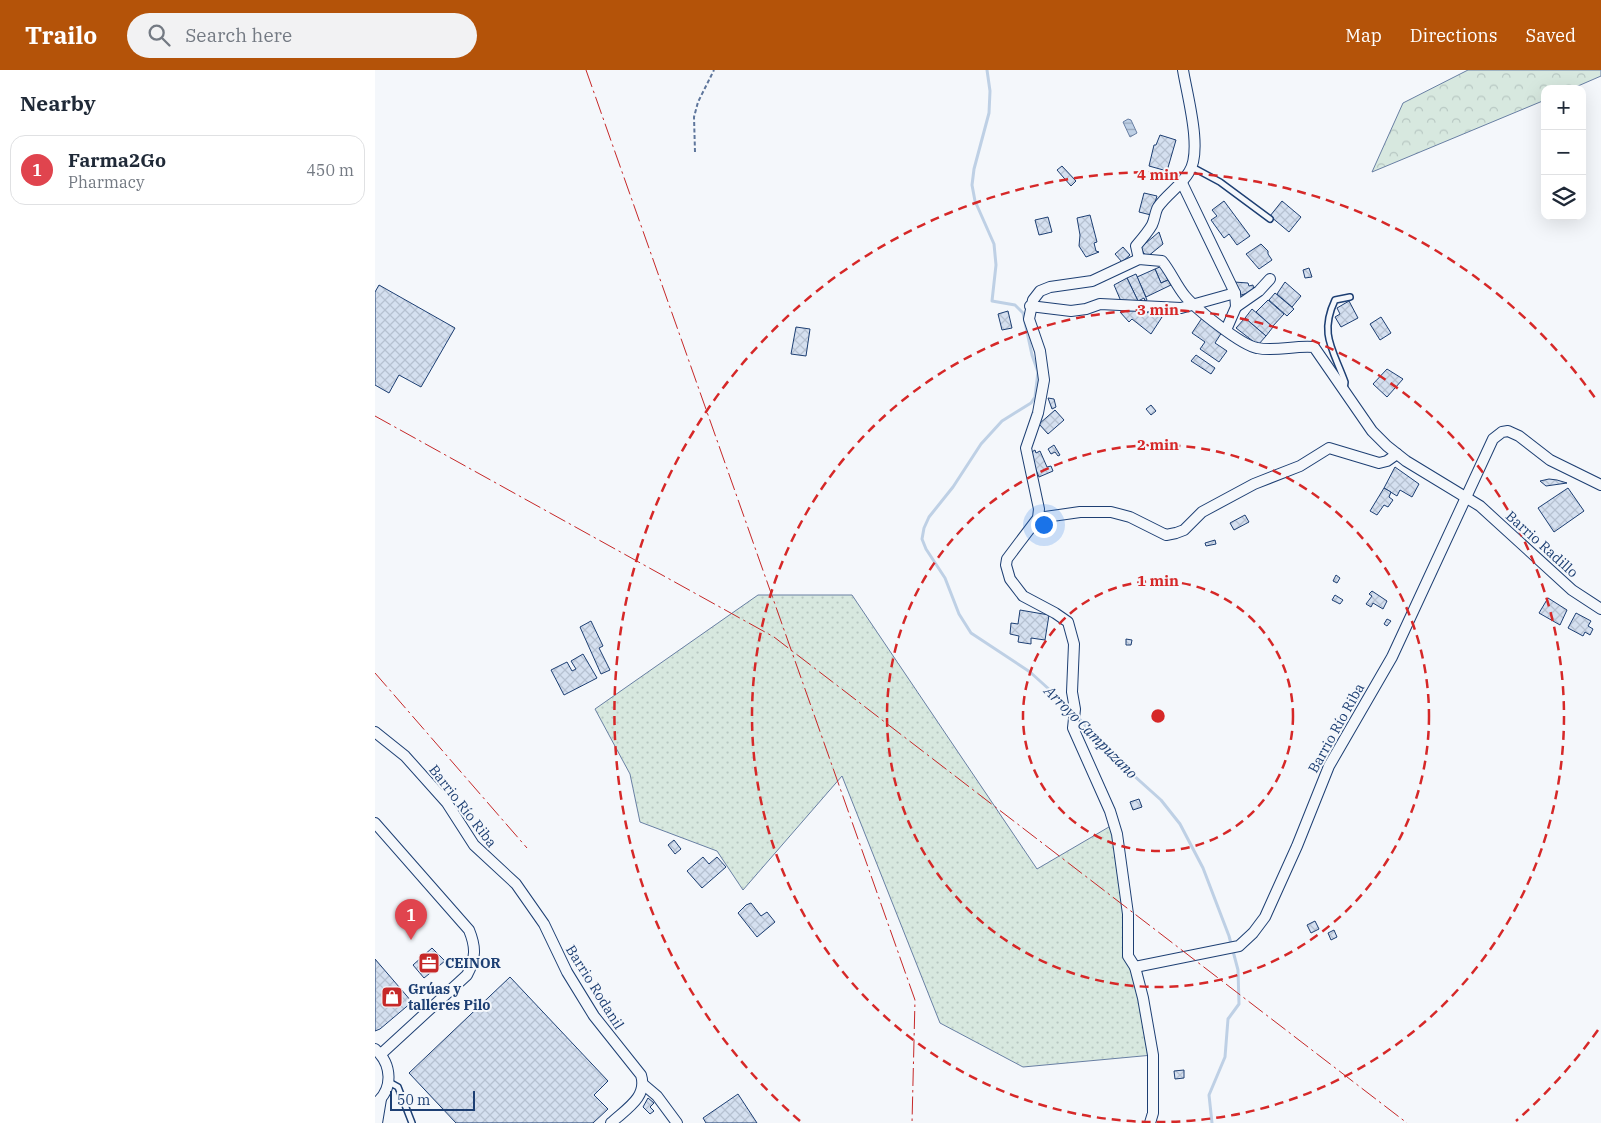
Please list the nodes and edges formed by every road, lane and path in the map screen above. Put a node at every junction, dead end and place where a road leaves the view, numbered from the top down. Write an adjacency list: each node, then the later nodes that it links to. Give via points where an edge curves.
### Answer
1 (714, 70): 3 (path, via 694,117)
2 (1183, 70): 4 (street, via 1194,135)
3 (695, 152)
4 (1192, 167): 5 (street); 6 (lane, via 1220,182)
5 (1182, 183): 7 (street, via 1166,196 1153,223 1136,246); 9 (street)
6 (1270, 219)
7 (1139, 259): 11 (street, via 1162,261 1187,298); 12 (street, via 1091,281 1040,291)
8 (1270, 279): 13 (street, via 1259,291)
9 (1235, 293): 11 (street); 13 (street)
10 (1350, 297): 15 (lane, via 1335,300 1326,331)
11 (1196, 305): 12 (street, via 1168,309 1099,304 1071,311); 14 (street)
12 (1030, 306): 19 (street, via 1029,319 1040,351 1044,380 1026,448 1039,508)
13 (1236, 306): 14 (street)
14 (1226, 330): 15 (street, via 1255,348 1315,347)
15 (1345, 390): 16 (street, via 1372,431)
16 (1397, 454): 18 (street); 19 (street, via 1379,463 1329,448 1300,466 1254,484 1202,512 1176,534 1166,534 1111,512 1080,512)
17 (1601, 485): 18 (street, Barrio Río Riba, via 1550,460 1508,431 1493,439)
18 (1465, 497): 20 (street, Barrio Radillo, via 1480,506 1572,590); 24 (street, Barrio Río Riba, via 1392,657 1329,766 1265,917 1239,946)
19 (1038, 518): 24 (street, via 1007,559 1006,565 1023,596 1068,622 1074,644 1073,728 1117,834 1128,914 1128,956)
20 (1601, 609)
21 (375, 732): 23 (street, Barrio Río Riba, via 405,756 447,803 474,845 516,884)
22 (375, 823): 25 (street, via 469,930 475,953 475,961 467,975)
23 (544, 924): 27 (street, Barrio Rodanil, via 585,1001 641,1075)
24 (1135, 967): 33 (street, via 1153,1055 1153,1113)
25 (378, 1052): 26 (street, via 386,1062)
26 (389, 1082): 28 (street); 30 (lane, via 398,1087)
27 (644, 1085): 31 (street, via 641,1094); 32 (street, Barrio Rodanil, via 657,1096)
28 (378, 1101): 29 (street)
29 (377, 1123)
30 (412, 1123)
31 (611, 1123)
32 (677, 1123)
33 (1150, 1123)

